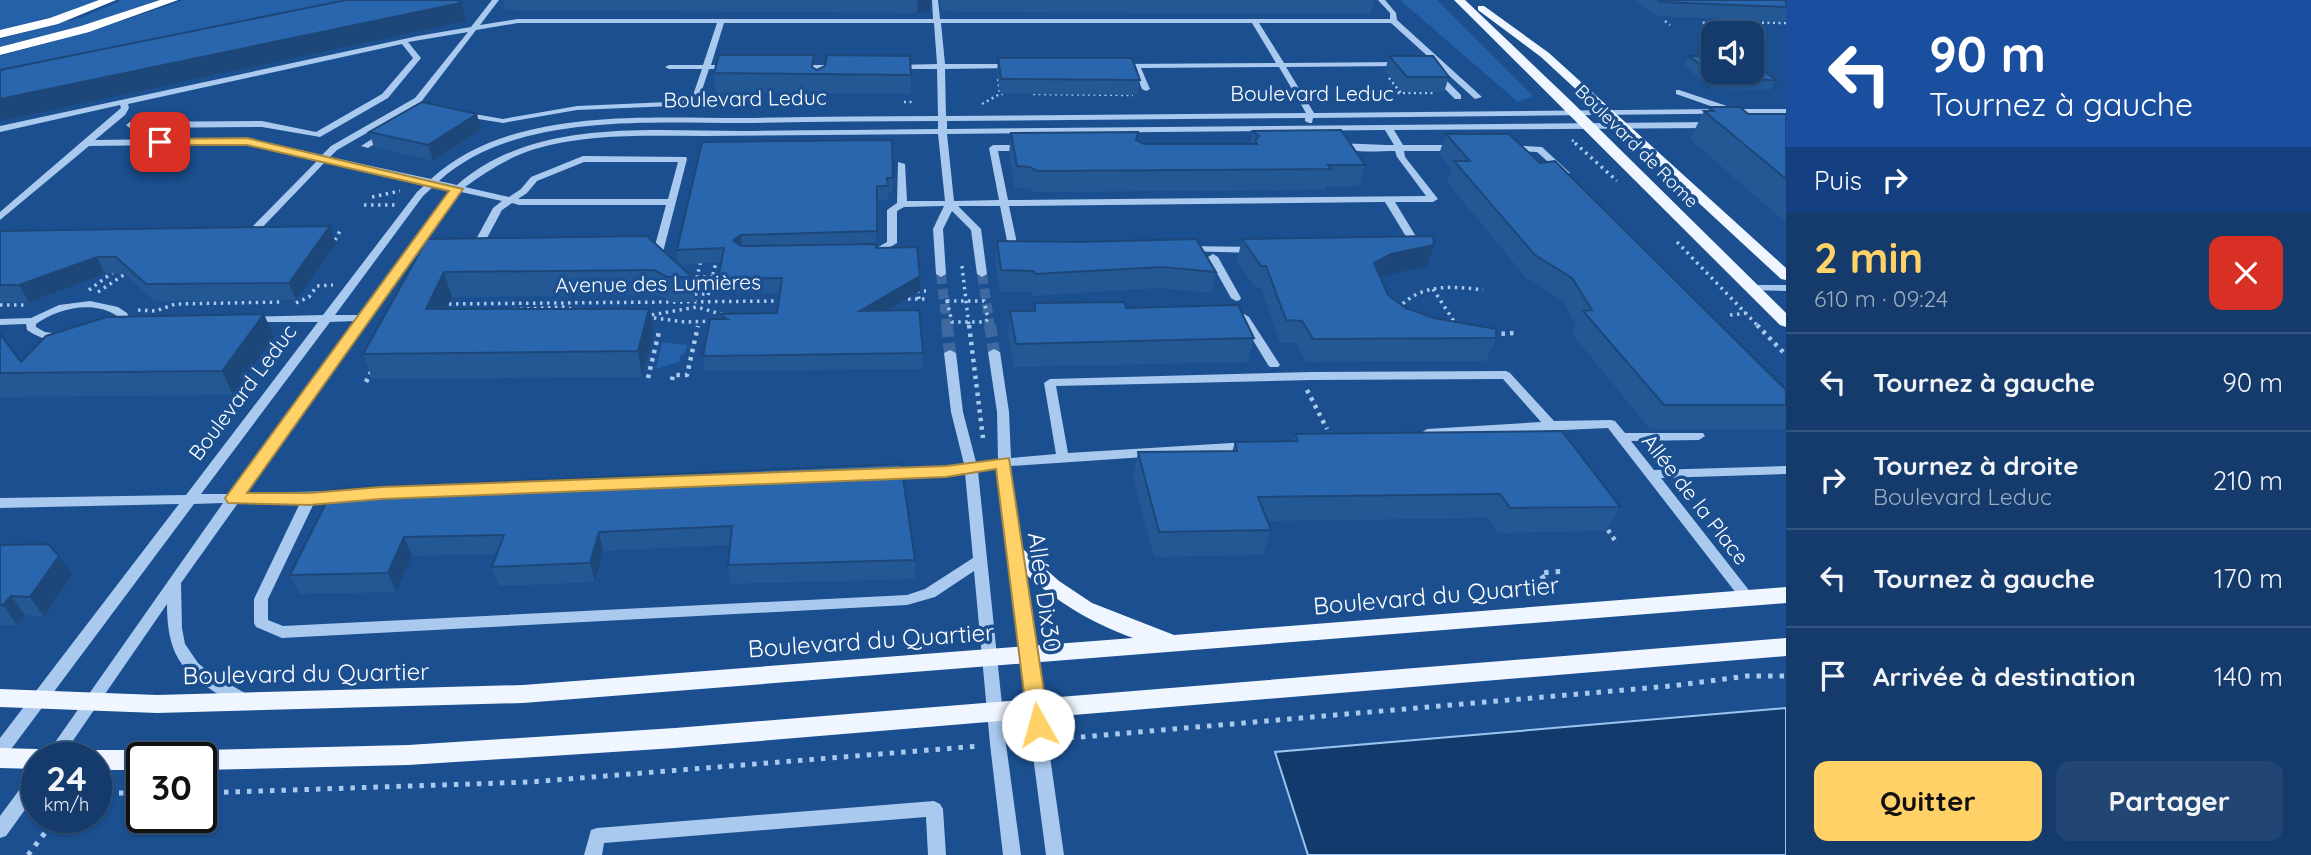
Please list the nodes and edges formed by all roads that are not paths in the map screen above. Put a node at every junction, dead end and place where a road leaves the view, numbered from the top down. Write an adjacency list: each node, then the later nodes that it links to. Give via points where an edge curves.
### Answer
1 (110, 0): 13 (highway, via 62,19)
2 (172, 0): 15 (highway)
3 (496, 0): 12 (street)
4 (935, 0): 9 (street)
5 (1381, 0): 11 (street, via 1393,13)
6 (1459, 0): 38 (main road, Boulevard de Rome)
7 (1470, 0): 39 (main road, Boulevard de Rome, via 1537,49)
8 (722, 19): 9 (street); 12 (street, via 545,19); 23 (street)
9 (937, 20): 10 (street); 28 (street)
10 (1254, 21): 11 (street); 22 (street)
11 (1393, 21): 17 (street)
12 (477, 26): 14 (street); 58 (street, via 416,105 334,148)
13 (0, 34)
14 (404, 41): 34 (street); 43 (street, via 417,58 385,96 317,135 262,124)
15 (0, 51)
16 (1416, 64): 22 (street)
17 (1441, 64): 29 (street); 33 (street)
18 (670, 66): 23 (street)
19 (1023, 66): 28 (street)
20 (1109, 66): 21 (street)
21 (1137, 66): 22 (street); 30 (street)
22 (1281, 66): 40 (street)
23 (706, 67): 24 (street); 35 (street, via 694,103 597,106 503,121)
24 (743, 67)
25 (792, 67): 26 (street)
26 (853, 67)
27 (890, 67): 28 (street)
28 (941, 67): 41 (street)
29 (1431, 70): 32 (street)
30 (1146, 89)
31 (1679, 92): 37 (street)
32 (1458, 97)
33 (1478, 97)
34 (123, 102): 49 (street); 51 (street, via 124,111)
35 (451, 111)
36 (1786, 111): 37 (street, Boulevard Leduc)
37 (1741, 112): 39 (street, Boulevard Leduc)
38 (1578, 113): 39 (street, Boulevard Leduc); 40 (street, Boulevard Leduc); 44 (main road, Boulevard de Rome)
39 (1610, 113): 45 (main road, Boulevard de Rome)
40 (1311, 115): 41 (street, Boulevard Leduc); 48 (street)
41 (943, 118): 50 (street); 61 (street, Boulevard Leduc, via 577,125 492,146 455,164)
42 (1721, 124): 45 (street, Boulevard Leduc)
43 (130, 125)
44 (1589, 125): 45 (street, Boulevard Leduc); 47 (street, Boulevard Leduc); 82 (main road, Boulevard de Rome)
45 (1624, 125): 81 (main road, Boulevard de Rome)
46 (398, 127): 53 (street)
47 (1387, 127): 48 (street, Boulevard Leduc); 55 (street)
48 (1301, 128): 50 (street, Boulevard Leduc)
49 (0, 129)
50 (943, 131): 62 (street, Boulevard Leduc, via 584,136 508,156 472,174); 68 (street)
51 (87, 143): 58 (street, via 247,141); 69 (street)
52 (1322, 145): 55 (street)
53 (365, 146)
54 (1041, 148): 66 (street, via 993,148)
55 (1399, 148): 56 (street); 63 (street, via 1433,199)
56 (1471, 148)
57 (1504, 151): 60 (street, via 1539,149)
58 (324, 159): 61 (street); 70 (street, via 253,233)
59 (901, 164): 67 (street)
60 (1575, 182)
61 (430, 184): 62 (street); 86 (street, Boulevard Leduc)
62 (457, 189): 64 (street); 87 (street, Boulevard Leduc)
63 (1388, 200): 66 (street); 71 (street, via 1419,248)
64 (510, 201): 65 (street); 65 (street, via 534,179 574,161 683,159); 76 (street, via 498,208)
65 (672, 202): 76 (street, via 658,252)
66 (1002, 203): 68 (street); 75 (street, via 1014,251)
67 (902, 204): 68 (street); 77 (street, via 892,210 890,246 876,253)
68 (950, 204): 79 (street, via 938,229); 80 (street, via 976,229)
69 (0, 217)
70 (239, 233)
71 (1404, 248)
72 (1171, 249): 73 (street)
73 (1270, 250)
74 (458, 251): 76 (street)
75 (1025, 251)
76 (474, 254)
77 (855, 254)
78 (1213, 257): 84 (street)
79 (941, 274)
80 (982, 274)
81 (1786, 276)
82 (1752, 288): 83 (street); 92 (main road, Boulevard de Rome)
83 (1786, 288)
84 (1236, 298)
85 (1244, 317): 96 (street)
86 (326, 318): 87 (street); 88 (street); 110 (street, Boulevard Leduc)
87 (363, 318): 109 (street, Boulevard Leduc)
88 (231, 319)
89 (33, 321): 90 (street); 91 (street, via 62,309 99,305 117,309); 93 (street, via 31,328 42,335)
90 (0, 322)
91 (122, 322)
92 (1786, 322)
93 (78, 336)
94 (994, 352): 103 (street, Allée Dix30, via 1003,412)
95 (950, 353): 104 (street, via 957,412)
96 (1273, 365)
97 (1551, 425): 98 (street); 100 (street, Allée de la Place, via 1611,424); 102 (street, via 1506,375 1050,383)
98 (1416, 434)
99 (1699, 436): 100 (street)
100 (1621, 438): 107 (street, Allée de la Place)
101 (1257, 445): 102 (street)
102 (1063, 458): 103 (street)
103 (1003, 462): 104 (street); 113 (street, Allée Dix30)
104 (971, 467): 106 (street); 114 (street)
105 (1786, 470): 107 (street)
106 (866, 474)
107 (1649, 474): 117 (street, Allée de la Place)
108 (357, 495): 111 (street)
109 (234, 498): 110 (street); 111 (street); 115 (street, Boulevard Leduc)
110 (190, 499): 112 (street); 123 (street, Boulevard Leduc)
111 (309, 499): 114 (street, via 261,599 261,623 282,632 907,600 930,593)
112 (0, 503)
113 (1016, 554): 118 (main road, via 1052,589 1092,615); 120 (street, Allée Dix30)
114 (981, 559): 121 (street)
115 (174, 582): 124 (street, Boulevard Leduc); 125 (street, via 174,635 182,657 203,677)
116 (1786, 595): 117 (main road, Boulevard du Quartier)
117 (1748, 598): 118 (main road, Boulevard du Quartier)
118 (1176, 643): 120 (main road, Boulevard du Quartier)
119 (1786, 647): 126 (main road)
120 (1030, 655): 121 (main road, Boulevard du Quartier); 126 (street, Allée Dix30)
121 (991, 659): 125 (main road, Boulevard du Quartier, via 523,694); 127 (street)
122 (0, 698): 123 (main road, Boulevard du Quartier)
123 (37, 700): 124 (main road, Boulevard du Quartier); 129 (street, Boulevard Leduc)
124 (90, 702): 125 (main road, Boulevard du Quartier); 128 (street, Boulevard Leduc)
125 (247, 703)
126 (1037, 709): 127 (main road); 138 (street, Allée Dix30)
127 (995, 712): 132 (main road, via 434,753); 137 (street)
128 (63, 742)
129 (0, 751)
130 (0, 758): 131 (main road)
131 (21, 759)
132 (217, 760)
133 (21, 801): 134 (street)
134 (0, 830)
135 (593, 855): 136 (street, via 597,836 934,809)
136 (937, 855)
137 (1012, 855)
138 (1055, 855)

